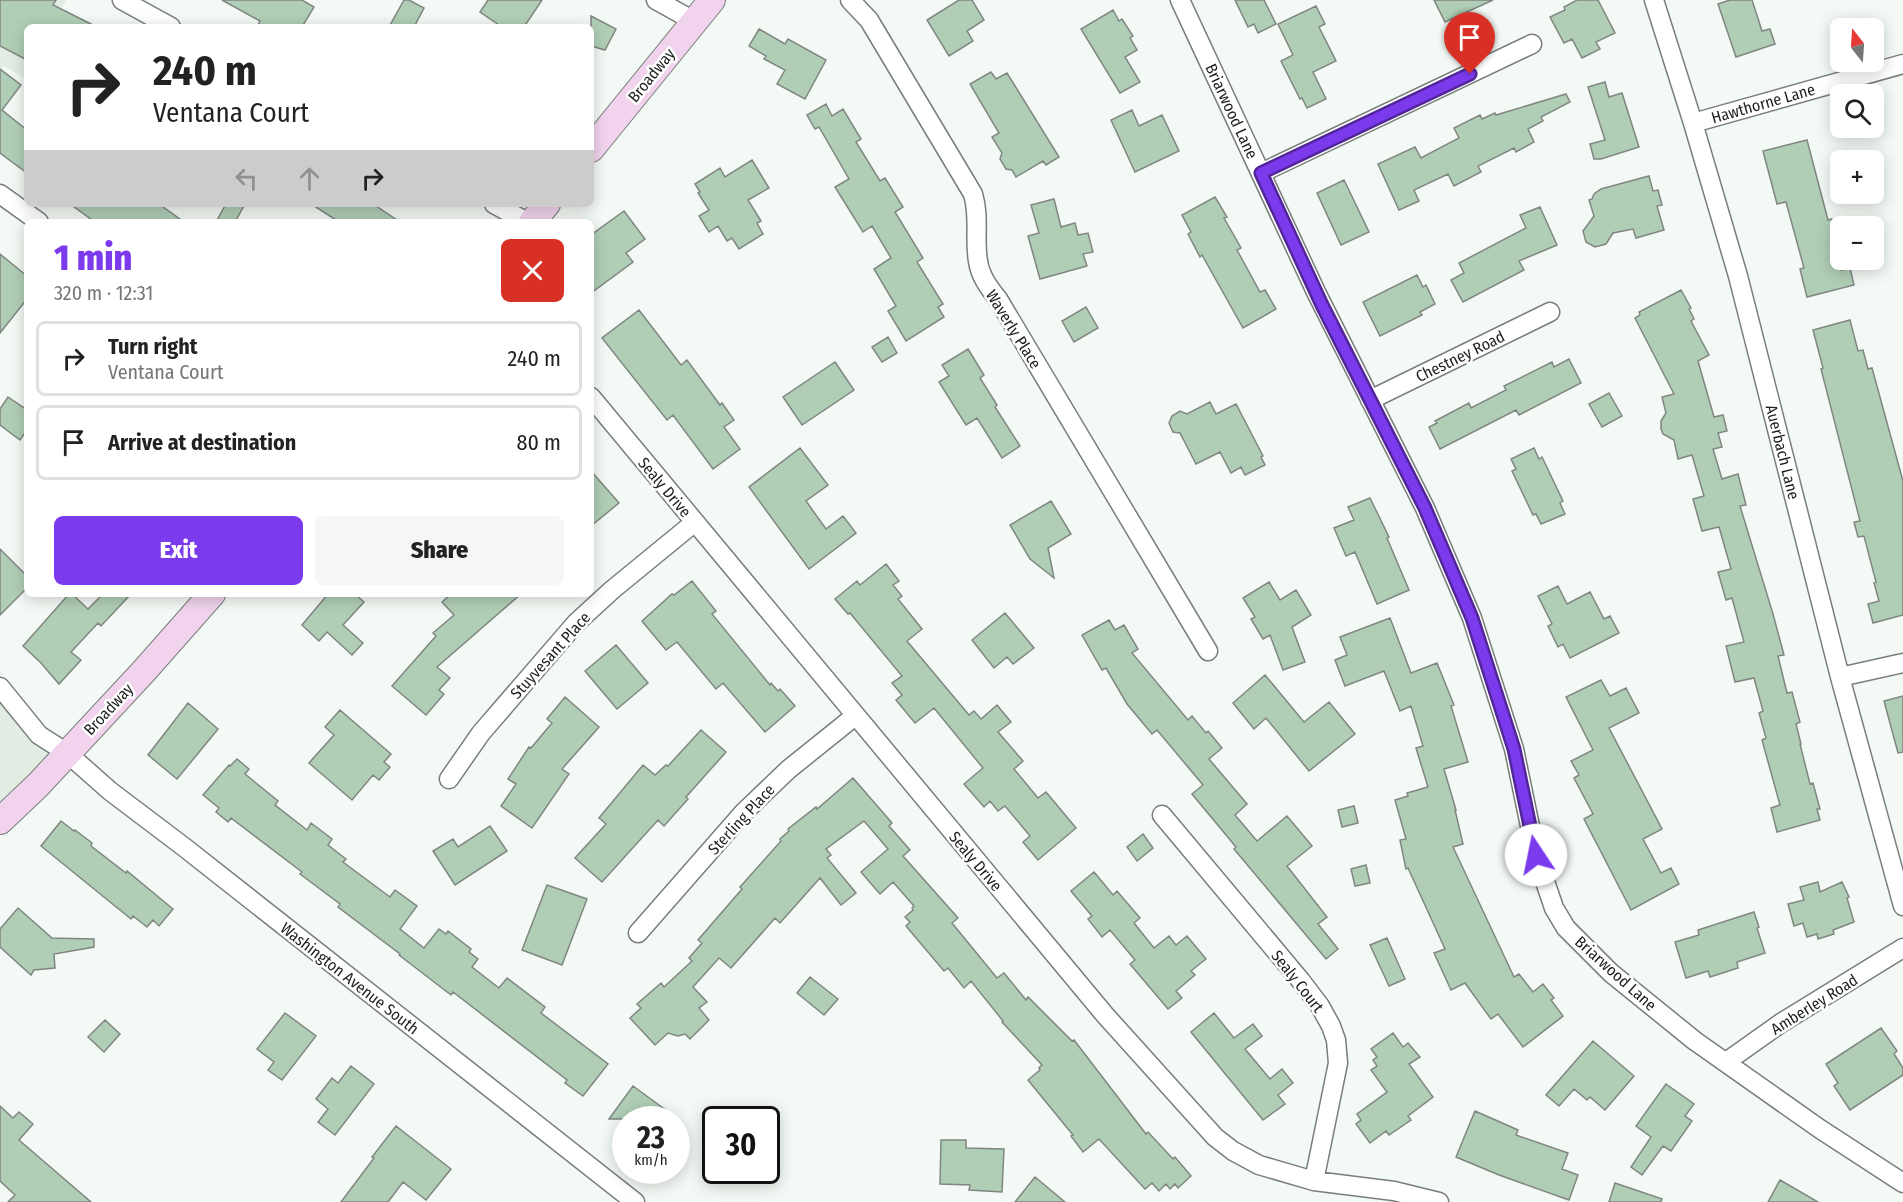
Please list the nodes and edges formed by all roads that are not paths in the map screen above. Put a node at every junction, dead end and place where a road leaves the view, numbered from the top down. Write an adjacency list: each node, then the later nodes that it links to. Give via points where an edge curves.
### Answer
1 (122, 0): 8 (street)
2 (656, 0): 7 (street)
3 (712, 0): 7 (main road, Broadway)
4 (850, 0): 25 (street, Waverly Place, via 869,20 973,194 978,262 985,284 1004,309)
5 (1180, 0): 13 (street, Briarwood Lane)
6 (1654, 0): 11 (street, Auerbach Lane)
7 (694, 21): 12 (main road, Broadway)
8 (166, 24)
9 (1532, 44): 13 (street)
10 (1903, 64): 11 (street, Hawthorne Lane)
11 (1693, 123): 27 (street, Auerbach Lane, via 1737,276)
12 (594, 145)
13 (1261, 173): 21 (street, Briarwood Lane)
14 (0, 194): 17 (street)
15 (500, 207): 18 (street)
16 (544, 207): 19 (main road)
17 (35, 219)
18 (522, 219)
19 (534, 219)
20 (1550, 312): 21 (street, Chestney Road)
21 (1370, 400): 37 (street, Briarwood Lane, via 1425,508 1472,618 1514,749 1536,855 1554,908 1566,928 1611,973)
22 (594, 401): 23 (street, Sealy Drive)
23 (695, 522): 29 (street, Sealy Drive); 31 (street, Stuyvesant Place, via 576,623 481,733)
24 (209, 597): 30 (main road, Broadway)
25 (1208, 651)
26 (1903, 663): 27 (street)
27 (1840, 677): 34 (street, Auerbach Lane)
28 (0, 687): 30 (street, Washington Avenue South, via 39,735)
29 (855, 716): 35 (street, Sterling Place, via 744,812); 38 (street, Sealy Drive, via 1105,1015 1215,1137 1259,1165)
30 (67, 753): 33 (main road, Broadway); 40 (street, Washington Avenue South, via 110,791)
31 (449, 779)
32 (1162, 815): 38 (street, Sealy Court, via 1301,981 1331,1026 1338,1063)
33 (0, 820)
34 (1903, 906)
35 (638, 933)
36 (1903, 948): 37 (street, Amberley Road, via 1781,1023)
37 (1726, 1062): 39 (street, Briarwood Lane)
38 (1314, 1181): 41 (street, Sealy Drive, via 1394,1191)
39 (1903, 1182)
40 (635, 1202)
41 (1440, 1202)

